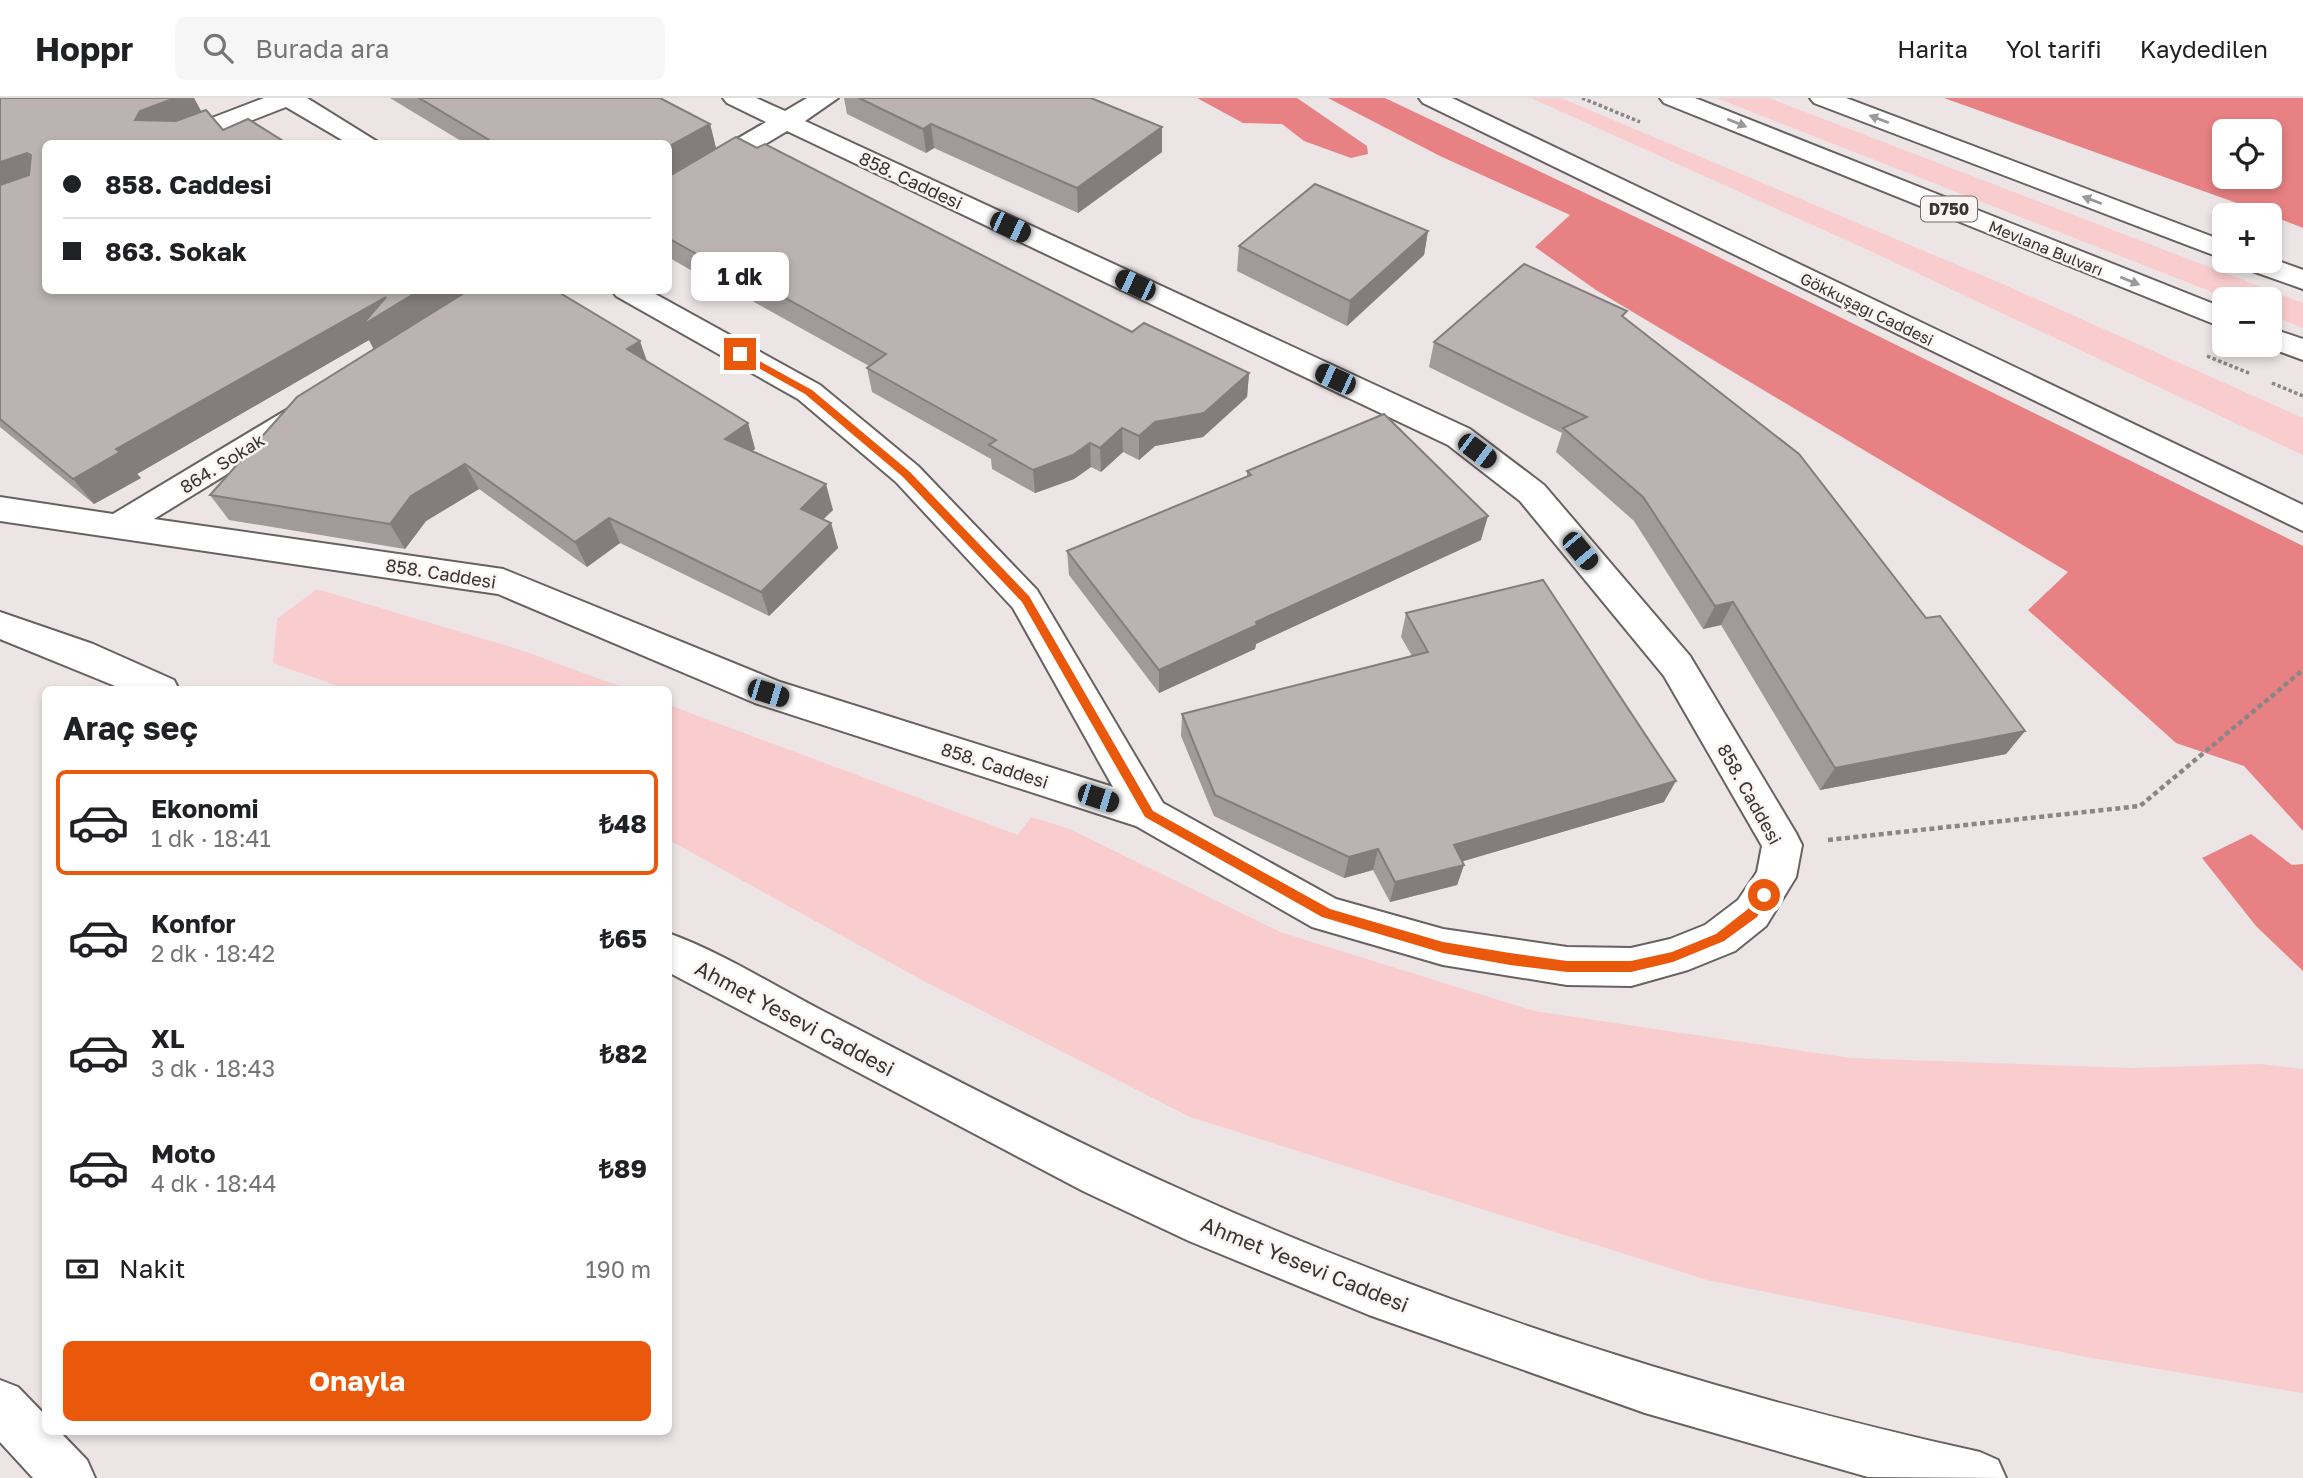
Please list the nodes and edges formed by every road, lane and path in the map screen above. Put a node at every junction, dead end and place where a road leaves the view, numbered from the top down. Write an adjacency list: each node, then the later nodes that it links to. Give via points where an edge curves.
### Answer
1 (288, 98): 8 (main road); 9 (main road)
2 (736, 98): 7 (main road, 858. Caddesi)
3 (825, 98): 7 (main road)
4 (1432, 98): 20 (main road, Gökkuşağı Caddesi)
5 (1673, 98): 15 (main road, Mevlana Bulvarı / D750, one-way to 15)
6 (1823, 98): 11 (main road, one-way to 6)
7 (785, 121): 10 (main road); 26 (main road, 858. Caddesi, via 1459,437 1532,493 1677,666)
8 (177, 140)
9 (361, 140)
10 (672, 189)
11 (2212, 246)
12 (2282, 273): 13 (main road)
13 (2303, 281)
14 (633, 294): 25 (main road, via 808,392 907,474 1025,599)
15 (2212, 314)
16 (2282, 342): 17 (main road)
17 (2303, 350)
18 (329, 397): 21 (main road, 864. Sokak)
19 (0, 509): 21 (main road, 858. Caddesi)
20 (2303, 519)
21 (120, 525): 25 (main road, 858. Caddesi, via 503,582 768,693)
22 (0, 625): 24 (main road)
23 (2303, 670): 26 (path, via 2140,806)
24 (152, 686)
25 (1149, 814): 26 (main road, 858. Caddesi, via 1326,914 1443,947 1567,966 1631,967 1673,957 1720,938 1752,913 1776,877)
26 (1782, 845)
27 (672, 953): 30 (main road, Ahmet Yesevi Caddesi, via 1101,1176 1386,1298 1611,1377 1772,1426)
28 (0, 1405): 29 (main road)
29 (69, 1478)
30 (1980, 1478)

